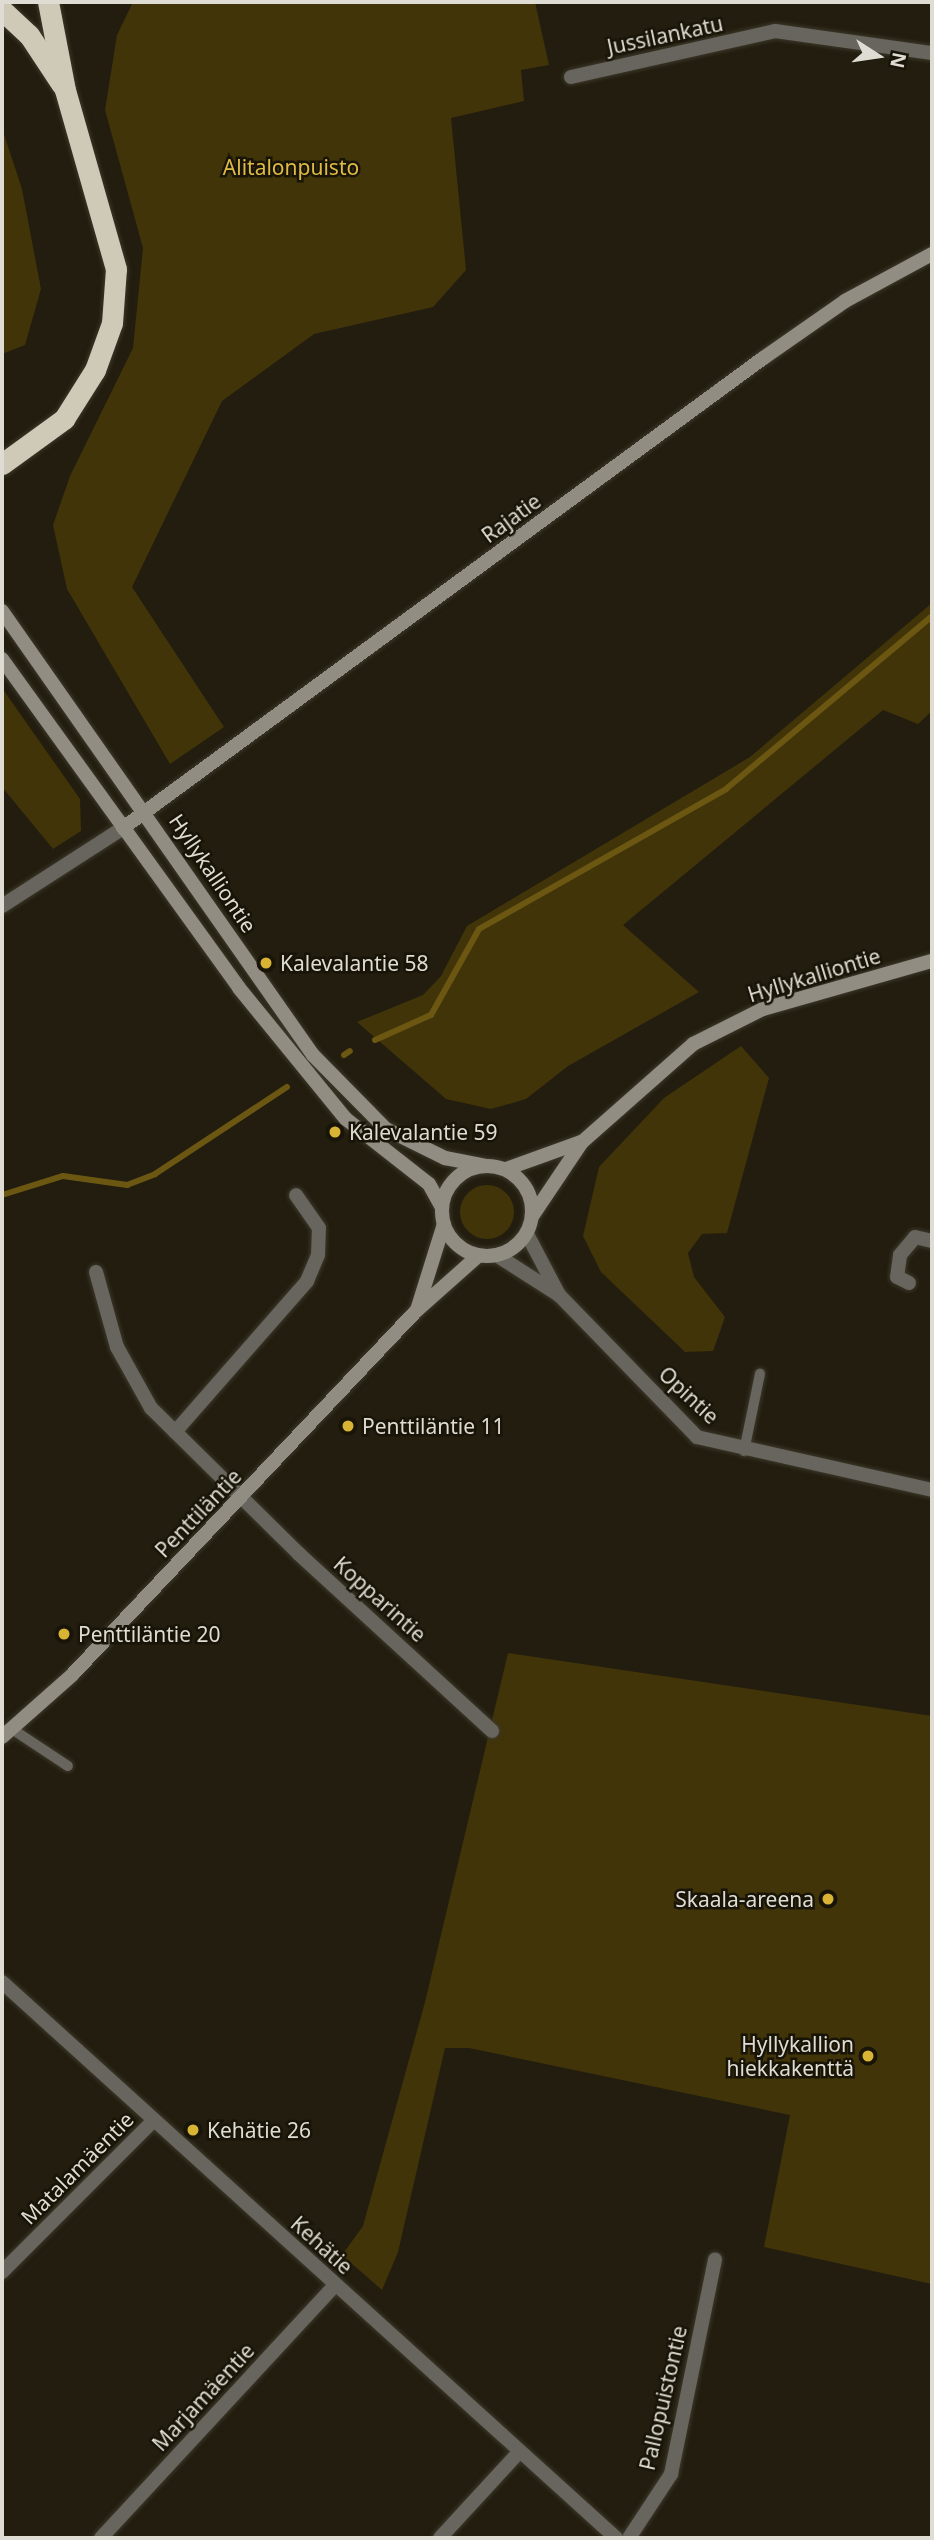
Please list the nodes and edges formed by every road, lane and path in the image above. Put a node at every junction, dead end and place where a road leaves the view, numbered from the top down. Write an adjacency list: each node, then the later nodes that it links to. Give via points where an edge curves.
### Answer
1 (48, 2): 5 (highway)
2 (2, 10): 5 (highway, via 29,35)
3 (932, 53): 4 (street, Jussilankatu, via 775,31)
4 (571, 77)
5 (65, 90): 7 (highway, via 105,217 116,269 112,323 95,370 64,419)
6 (932, 254): 10 (main road, Rajatie, via 845,302 762,359)
7 (2, 464)
8 (2, 611): 10 (main road, Hyllykalliontie)
9 (2, 659): 11 (main road)
10 (146, 811): 11 (main road, Rajatie); 15 (main road, Hyllykalliontie, via 313,1055 352,1098 386,1129 430,1152)
11 (123, 828): 12 (street); 18 (main road, via 239,988 346,1119 429,1184)
12 (2, 906)
13 (932, 961): 14 (main road, Hyllykalliontie, via 763,1009 693,1044)
14 (582, 1142): 16 (main road, Hyllykalliontie); 19 (main road, Hyllykalliontie)
15 (487, 1166): 16 (main road); 18 (main road, via 457,1178)
16 (506, 1170): 19 (main road, via 531,1197)
17 (296, 1195): 30 (street, via 318,1228 318,1255 307,1281)
18 (442, 1207): 20 (main road)
19 (533, 1216): 21 (main road)
20 (444, 1224): 23 (main road, via 451,1239); 28 (main road, Penttiläntie)
21 (527, 1234): 24 (main road); 27 (street, Opintie)
22 (932, 1241): 26 (street, via 915,1237 900,1255 897,1277)
23 (478, 1256): 24 (main road); 28 (main road, Penttiläntie)
24 (498, 1256): 27 (street)
25 (96, 1272): 30 (street, Kopparintie, via 130,1376)
26 (909, 1283)
27 (559, 1295): 31 (street, Opintie, via 697,1437)
28 (416, 1311): 33 (main road, Penttiläntie)
29 (760, 1374): 31 (lane)
30 (175, 1432): 33 (street, Kopparintie)
31 (744, 1451): 32 (street, Opintie)
32 (932, 1490)
33 (241, 1498): 34 (street, Kopparintie); 35 (main road, Penttiläntie)
34 (492, 1731)
35 (7, 1733): 36 (lane)
36 (68, 1766)
37 (2, 1982): 38 (street, Kehätie)
38 (152, 2122): 40 (street, Matalamäentie); 41 (street, Kehätie)
39 (715, 2259): 46 (street, Pallopuistontie, via 671,2474)
40 (2, 2272)
41 (335, 2285): 42 (street, Kehätie); 43 (street, Marjamäentie)
42 (520, 2451): 44 (street); 45 (street, Kehätie)
43 (101, 2538)
44 (440, 2538)
45 (616, 2538)
46 (629, 2538)

